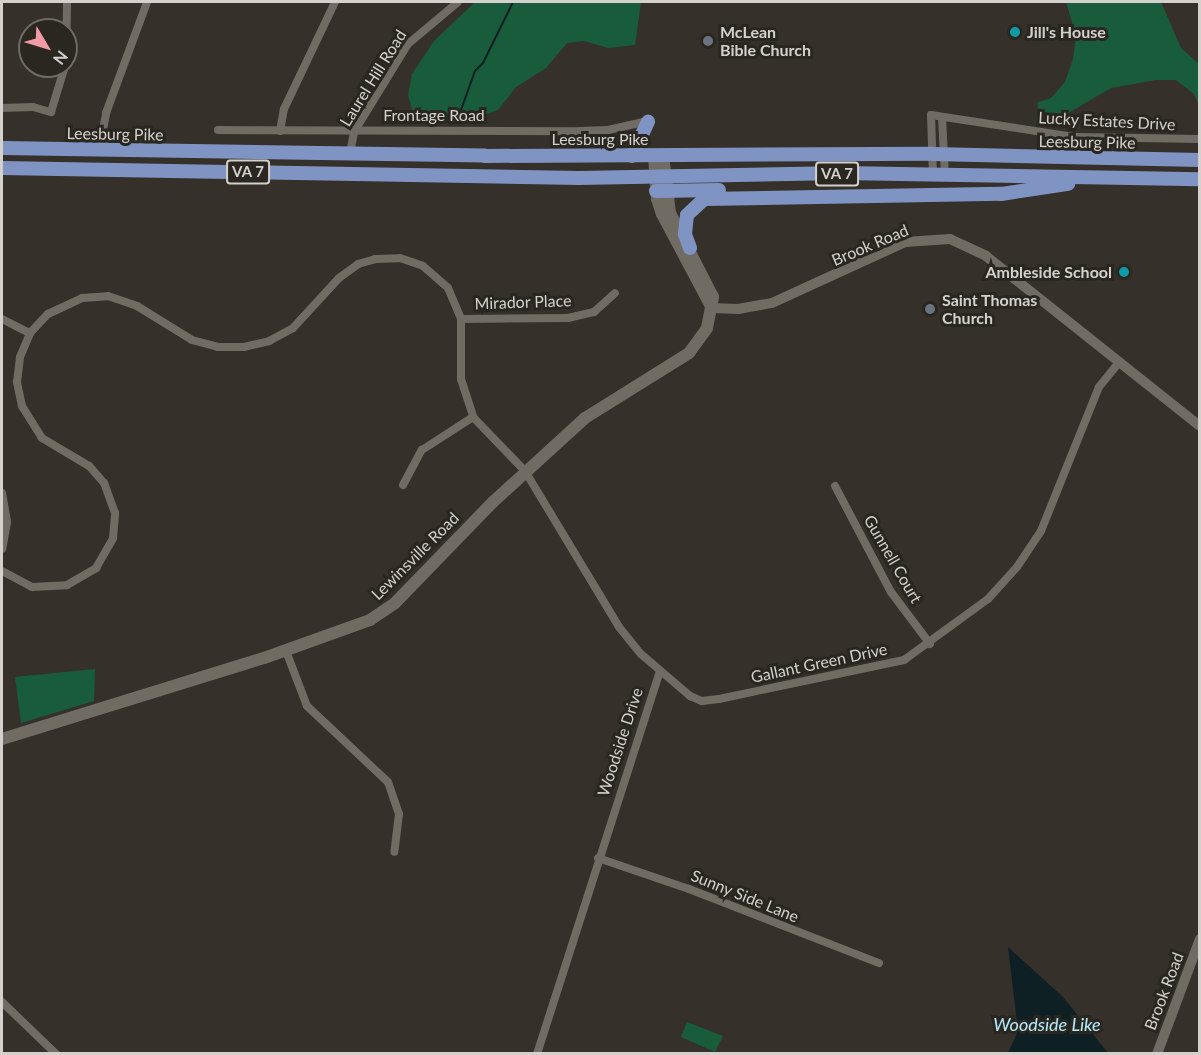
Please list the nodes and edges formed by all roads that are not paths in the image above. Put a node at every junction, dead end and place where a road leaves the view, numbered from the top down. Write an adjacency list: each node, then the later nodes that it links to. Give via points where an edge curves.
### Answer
1 (67, 2): 5 (street)
2 (147, 2): 15 (street, via 106,113)
3 (335, 2): 11 (street, via 284,109)
4 (458, 2): 12 (street, Laurel Hill Road, via 408,44)
5 (67, 18)
6 (61, 78): 7 (street, via 51,112 33,107)
7 (2, 108)
8 (942, 117): 13 (street, Lucky Estates Drive, via 1065,136); 17 (street, Lucky Estates Drive); 17 (street, Lucky Estates Drive, via 931,115)
9 (648, 121): 12 (street, Frontage Road, via 608,130); 18 (highway)
10 (218, 129): 11 (street, Frontage Road)
11 (280, 131): 12 (street, Frontage Road)
12 (354, 132): 16 (street, Laurel Hill Road)
13 (1200, 139)
14 (2, 148): 15 (highway, Leesburg Pike / VA 7)
15 (99, 150): 16 (highway, Leesburg Pike / VA 7)
16 (350, 153): 18 (highway, Leesburg Pike / VA 7)
17 (939, 154): 19 (highway, Leesburg Pike / VA 7); 20 (highway, Leesburg Pike); 22 (street, Lucky Estates Drive)
18 (632, 156): 19 (highway, Leesburg Pike / VA 7)
19 (658, 156): 25 (main road, Lewinsville Road)
20 (1200, 160)
21 (2, 168): 25 (highway, VA 7)
22 (939, 176): 23 (highway, VA 7); 25 (highway, VA 7)
23 (1117, 178): 24 (highway, VA 7); 26 (highway, via 1001,194 704,199 687,215 685,234)
24 (1200, 179)
25 (660, 184): 26 (main road, Lewinsville Road, via 670,213); 28 (main road, Lewinsville Road, via 669,230)
26 (690, 248): 28 (main road, Lewinsville Road, via 710,286)
27 (615, 293): 30 (street, Mirador Place, via 594,312 568,318)
28 (712, 308): 32 (street, Brook Road, via 750,308 780,301 905,242 950,239 986,255); 35 (main road, Lewinsville Road, via 705,333 689,353 602,405)
29 (2, 319): 31 (street)
30 (461, 320): 31 (street, via 454,298 432,272 412,261 386,257 347,270 293,328 257,345 231,348 204,344 132,303 108,296 82,298 58,307); 33 (street, via 461,379)
31 (30, 333): 40 (street, via 18,370 19,394 27,418 52,446 97,474 110,494 115,524 103,559 78,581 44,588 21,583)
32 (1119, 362): 34 (street, Brook Road); 41 (street, Gallant Green Drive, via 1099,387 1052,511 1029,551 988,599)
33 (473, 417): 35 (street, Woodside Drive); 36 (street, via 422,450)
34 (1200, 426)
35 (525, 471): 42 (main road, Lewinsville Road, via 382,612 345,631); 43 (street, Woodside Drive, via 619,627)
36 (403, 485)
37 (835, 486): 41 (street, Gunnell Court, via 891,592)
38 (2, 493): 39 (street, via 7,522)
39 (2, 549)
40 (2, 571)
41 (930, 644): 43 (street, Gallant Green Drive, via 895,663 711,700 696,699)
42 (286, 651): 44 (main road, Lewinsville Road); 45 (street, via 307,706 388,782 399,814)
43 (660, 672): 46 (street, Woodside Drive)
44 (2, 738)
45 (394, 852)
46 (598, 858): 48 (street, Sunny Side Lane); 51 (street, Woodside Drive)
47 (1200, 939): 52 (street, Brook Road)
48 (879, 963)
49 (2, 1002): 50 (street)
50 (56, 1053)
51 (537, 1053)
52 (1157, 1053)

